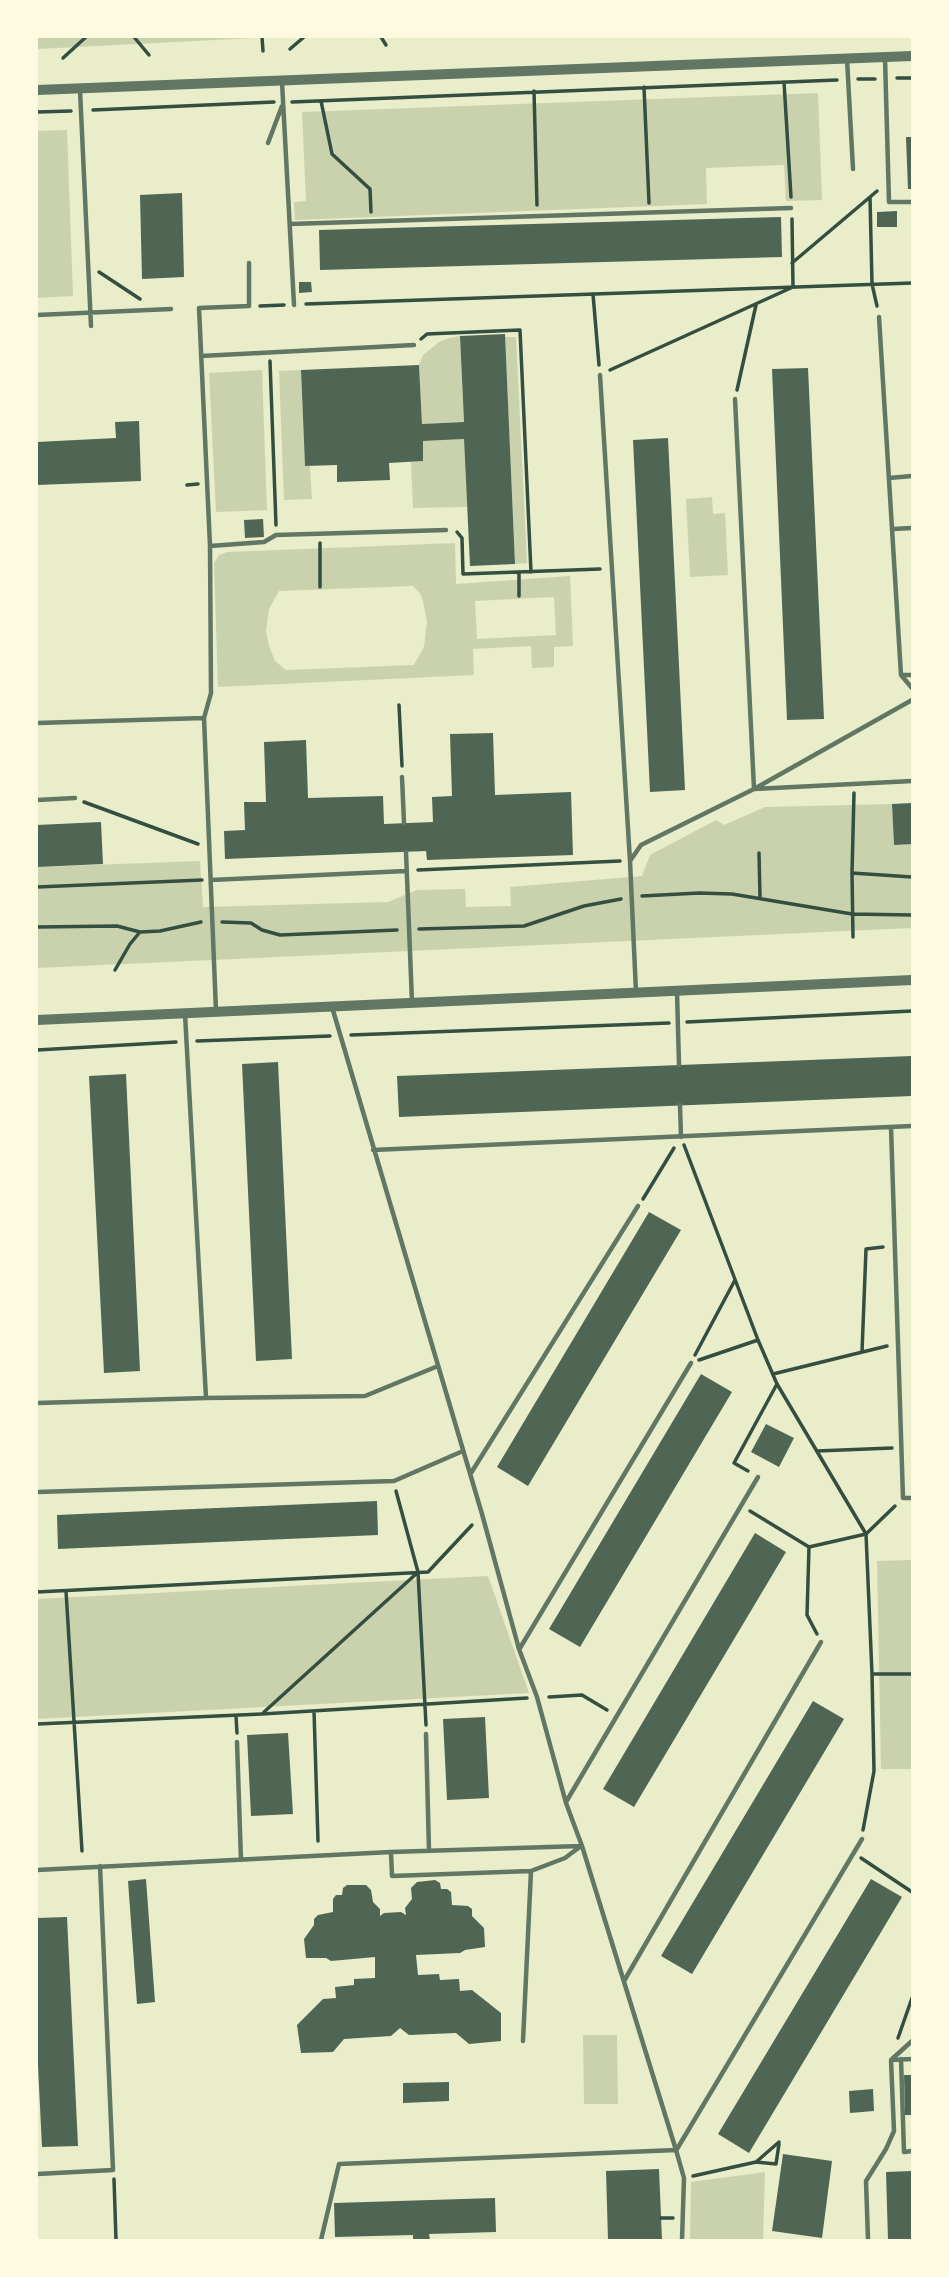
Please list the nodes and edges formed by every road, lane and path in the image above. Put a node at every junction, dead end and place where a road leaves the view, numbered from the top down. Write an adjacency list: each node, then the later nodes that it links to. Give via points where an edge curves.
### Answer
1 (86, 37): 12 (path)
2 (134, 37): 9 (path)
3 (262, 37): 8 (path)
4 (304, 37): 7 (path)
5 (381, 37): 6 (path)
6 (386, 45)
7 (290, 49)
8 (263, 51)
9 (149, 55)
10 (912, 56): 11 (street)
11 (885, 57): 13 (street); 14 (lane)
12 (63, 58)
13 (847, 59): 16 (lane); 17 (street)
14 (886, 78): 15 (path); 16 (path); 29 (lane)
15 (912, 78)
16 (848, 80): 18 (path); 28 (lane)
17 (282, 81): 20 (street); 24 (lane)
18 (784, 82): 19 (path); 32 (path)
19 (644, 87): 22 (path); 33 (path)
20 (80, 89): 21 (street); 25 (lane)
21 (37, 90)
22 (534, 91): 23 (path); 34 (path)
23 (321, 100): 24 (path); 35 (path, via 332,155 370,189)
24 (284, 102): 25 (path); 27 (lane); 36 (lane)
25 (81, 110): 26 (path); 39 (lane)
26 (37, 113)
27 (268, 143)
28 (853, 169)
29 (888, 180): 30 (path); 31 (lane, via 889,202)
30 (870, 197): 38 (path); 41 (path)
31 (912, 202)
32 (792, 208): 33 (lane); 38 (path)
33 (649, 213): 34 (lane)
34 (537, 216): 35 (lane)
35 (372, 221): 36 (lane)
36 (290, 224): 45 (lane)
37 (249, 263): 46 (lane)
38 (792, 263): 42 (path)
39 (88, 264): 48 (path); 49 (lane)
40 (912, 283): 41 (path)
41 (872, 284): 42 (path); 51 (path)
42 (793, 287): 43 (path); 44 (path)
43 (593, 294): 45 (path); 56 (path)
44 (756, 304): 56 (path); 57 (path)
45 (294, 305): 46 (path)
46 (249, 306): 55 (lane, via 199,308)
47 (171, 309): 48 (lane)
48 (156, 310): 49 (lane)
49 (91, 313): 50 (lane); 52 (lane)
50 (37, 315)
51 (879, 317): 59 (lane)
52 (91, 326)
53 (414, 345): 54 (lane); 68 (path, via 427,334 520,330)
54 (270, 352): 55 (lane); 64 (path)
55 (201, 356): 65 (lane)
56 (600, 375): 66 (lane)
57 (735, 399): 81 (lane)
58 (912, 476): 59 (lane)
59 (889, 478): 60 (lane)
60 (893, 528): 61 (lane); 71 (lane)
61 (912, 528)
62 (446, 530): 63 (lane); 67 (path, via 456,531 462,538 463,574)
63 (320, 534): 64 (lane); 69 (path)
64 (276, 536): 65 (lane, via 264,542)
65 (210, 545): 76 (lane, via 211,694)
66 (612, 568): 68 (path); 88 (lane)
67 (519, 572): 68 (path); 70 (path)
68 (531, 572)
69 (320, 587)
70 (519, 596)
71 (901, 675): 72 (lane); 73 (lane)
72 (912, 675)
73 (912, 688)
74 (912, 700): 81 (lane)
75 (399, 705): 78 (path)
76 (204, 718): 77 (lane); 85 (lane)
77 (37, 723)
78 (402, 777): 84 (lane)
79 (912, 781): 80 (lane)
80 (854, 784): 81 (lane); 90 (path)
81 (754, 789): 88 (lane, via 641,845)
82 (75, 798): 83 (lane); 85 (path)
83 (37, 800)
84 (404, 823)
85 (210, 848): 92 (lane)
86 (406, 852): 89 (lane)
87 (759, 853): 95 (path)
88 (630, 861): 89 (path); 94 (lane)
89 (406, 871): 92 (lane); 100 (lane)
90 (852, 873): 91 (path); 96 (path)
91 (912, 877)
92 (211, 880): 93 (path); 98 (lane)
93 (37, 887)
94 (632, 896): 95 (path, via 699,893); 100 (path, via 524,926); 106 (lane)
95 (760, 897): 96 (path)
96 (852, 914): 97 (path); 102 (path)
97 (912, 915)
98 (213, 922): 100 (path, via 251,923 280,935); 101 (path); 110 (lane)
99 (37, 927): 101 (path, via 117,926)
100 (408, 929): 107 (lane)
101 (140, 932): 103 (path)
102 (853, 937)
103 (115, 970)
104 (912, 980): 105 (street)
105 (677, 991): 106 (street); 113 (lane)
106 (636, 993): 107 (street)
107 (412, 1003): 108 (street)
108 (332, 1007): 110 (street); 114 (lane)
109 (912, 1011): 113 (path)
110 (216, 1012): 111 (street)
111 (185, 1013): 112 (street); 115 (lane)
112 (37, 1020)
113 (678, 1023): 114 (path); 117 (lane)
114 (339, 1035): 115 (path); 122 (lane)
115 (187, 1041): 116 (path); 133 (lane)
116 (37, 1049)
117 (679, 1065)
118 (680, 1105): 121 (lane)
119 (912, 1126): 120 (lane)
120 (891, 1127): 121 (lane); 124 (lane)
121 (681, 1137): 122 (lane); 123 (path); 125 (path)
122 (373, 1150): 130 (lane)
123 (638, 1206): 138 (lane)
124 (895, 1246): 128 (path, via 866,1248); 135 (lane)
125 (735, 1280): 126 (path); 129 (path)
126 (758, 1340): 129 (path); 131 (path)
127 (880, 1347): 128 (path)
128 (862, 1352): 131 (path)
129 (691, 1363): 152 (lane)
130 (438, 1366): 133 (lane, via 365,1396); 136 (lane)
131 (773, 1374): 132 (path)
132 (777, 1384): 137 (path); 139 (path, via 734,1463)
133 (206, 1398): 134 (lane)
134 (37, 1403)
135 (902, 1448): 137 (path); 142 (lane)
136 (463, 1451): 138 (lane); 140 (lane)
137 (817, 1451): 146 (path)
138 (470, 1474): 145 (lane)
139 (758, 1476): 144 (lane)
140 (394, 1481): 141 (lane); 148 (path)
141 (37, 1492)
142 (903, 1498): 143 (lane); 146 (path)
143 (912, 1498)
144 (741, 1506): 147 (path); 160 (lane)
145 (482, 1514): 148 (path, via 428,1572); 152 (lane)
146 (866, 1534): 147 (path); 153 (path)
147 (809, 1547): 151 (path, via 807,1615)
148 (418, 1572): 149 (path); 156 (path); 158 (path)
149 (66, 1591): 150 (path); 161 (path)
150 (37, 1592)
151 (821, 1642): 178 (lane)
152 (519, 1649): 155 (lane)
153 (872, 1674): 154 (path); 166 (path, via 874,1771)
154 (912, 1674)
155 (537, 1697): 156 (path); 160 (path, via 582,1695); 165 (lane)
156 (427, 1704): 157 (path); 163 (path)
157 (314, 1711): 158 (path); 167 (path)
158 (262, 1714): 159 (path)
159 (236, 1715): 161 (path); 164 (path)
160 (617, 1716): 165 (lane)
161 (75, 1722): 162 (path); 169 (path)
162 (37, 1724)
163 (426, 1734): 170 (lane)
164 (237, 1742): 173 (lane)
165 (566, 1803): 168 (lane)
166 (862, 1839): 172 (lane)
167 (318, 1841)
168 (582, 1846): 170 (lane); 176 (lane); 178 (lane)
169 (82, 1851)
170 (429, 1851): 171 (lane)
171 (391, 1852): 173 (lane); 176 (lane, via 392,1876)
172 (853, 1853): 177 (path); 185 (lane)
173 (241, 1860): 174 (lane)
174 (100, 1866): 175 (lane); 188 (lane)
175 (37, 1870)
176 (531, 1871): 180 (lane)
177 (912, 1892)
178 (624, 1982): 185 (lane)
179 (912, 1998): 184 (path)
180 (523, 2041)
181 (912, 2041): 184 (lane)
182 (901, 2059): 183 (lane); 184 (lane); 186 (lane, via 904,2152)
183 (912, 2059)
184 (891, 2060): 194 (lane, via 894,2131 866,2181)
185 (676, 2150): 190 (lane); 192 (lane, via 339,2164)
186 (912, 2151)
187 (756, 2162): 187 (path, via 764,2155 779,2142 776,2164); 190 (path)
188 (113, 2170): 189 (lane); 191 (path)
189 (37, 2174)
190 (684, 2178): 193 (lane)
191 (116, 2240)
192 (321, 2240)
193 (682, 2240)
194 (868, 2240)

